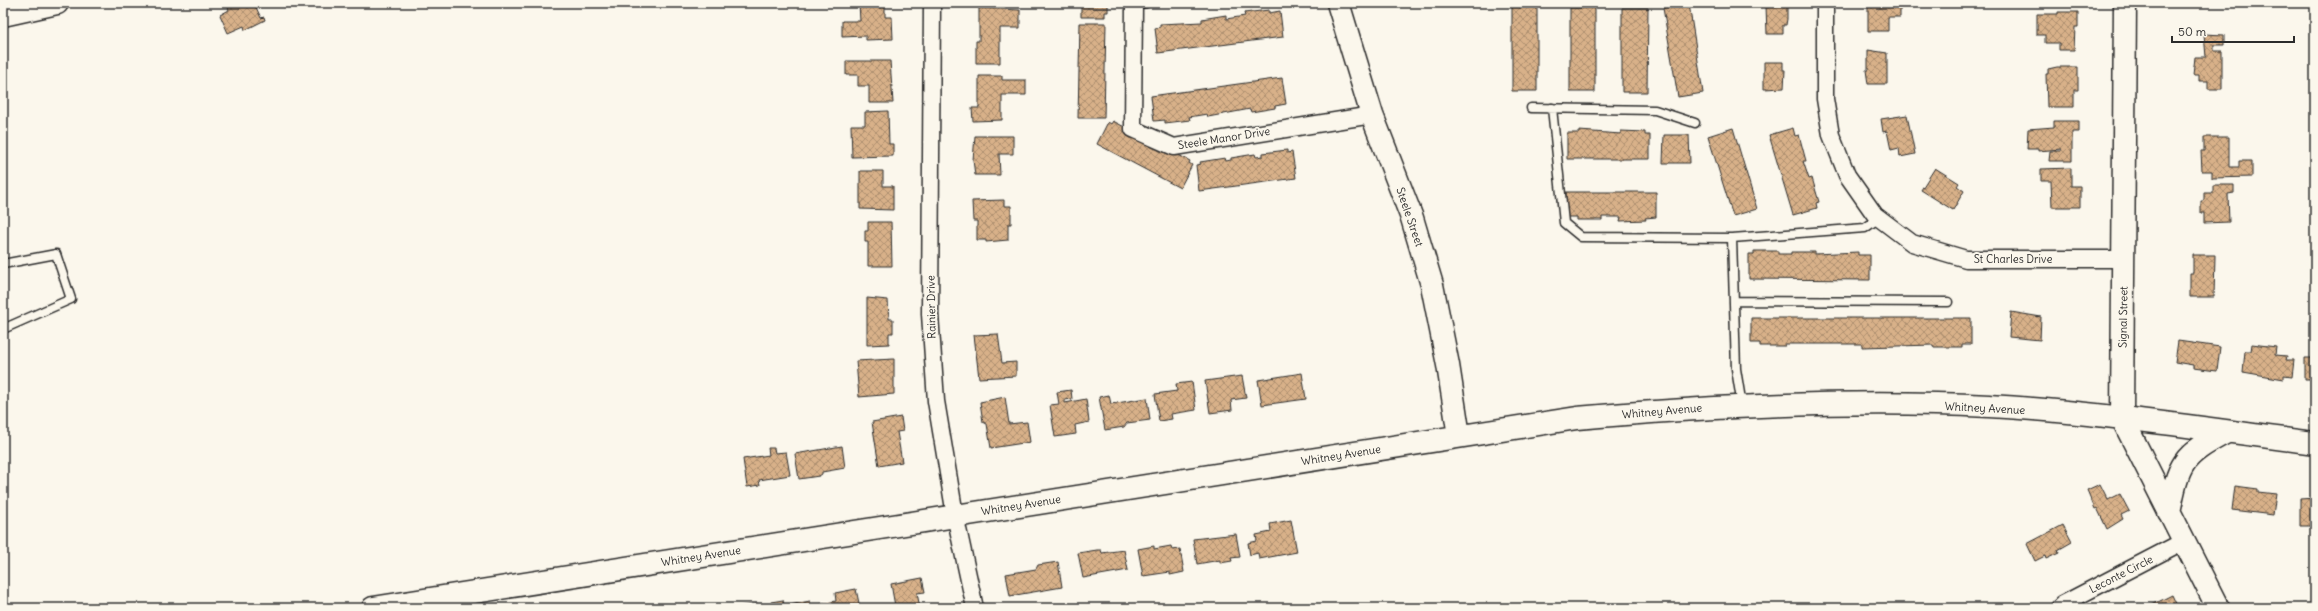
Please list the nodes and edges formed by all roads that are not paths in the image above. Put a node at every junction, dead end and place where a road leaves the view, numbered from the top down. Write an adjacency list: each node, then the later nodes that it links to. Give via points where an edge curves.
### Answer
1 (932, 3): 25 (street, Rainier Drive, via 930,314 936,401)
2 (1338, 3): 10 (main road, Steele Street)
3 (1825, 3): 12 (street, St Charles Drive, via 1824,99 1831,135 1847,175)
4 (2124, 3): 14 (main road, Signal Street)
5 (45, 4): 7 (main road)
6 (1138, 4): 10 (street, Steele Manor Drive, via 1133,129 1174,147)
7 (3, 15)
8 (1531, 108): 9 (lane)
9 (1552, 108): 11 (lane, via 1655,110); 13 (lane, via 1564,223 1580,237)
10 (1372, 115): 22 (main road, Steele Street, via 1412,218 1432,285)
11 (1695, 123)
12 (1879, 218): 13 (lane, via 1865,228); 14 (street, St Charles Drive, via 1912,243 1966,259)
13 (1732, 238): 16 (lane)
14 (2123, 260): 20 (main road, Signal Street)
15 (3, 264): 18 (lane, via 56,254 71,299)
16 (1734, 301): 17 (lane); 19 (lane, via 1736,369)
17 (1948, 302)
18 (3, 330)
19 (1742, 406): 20 (main road, Whitney Avenue, via 1872,403 1990,406); 22 (main road, Whitney Avenue, via 1577,418)
20 (2122, 418): 21 (main road, Whitney Avenue); 24 (main road, Signal Street)
21 (2227, 432): 23 (main road, Whitney Avenue); 24 (main road, via 2203,444 2183,462 2176,477)
22 (1460, 436): 25 (main road, Whitney Avenue)
23 (2315, 443)
24 (2169, 512): 26 (main road, Signal Street)
25 (955, 515): 27 (main road, Whitney Avenue); 28 (street, Rainier Drive)
26 (2184, 541): 29 (street, Leconte Circle, via 2062,604); 30 (main road, Signal Street)
27 (373, 608)
28 (975, 608)
29 (2059, 608)
30 (2218, 608)

